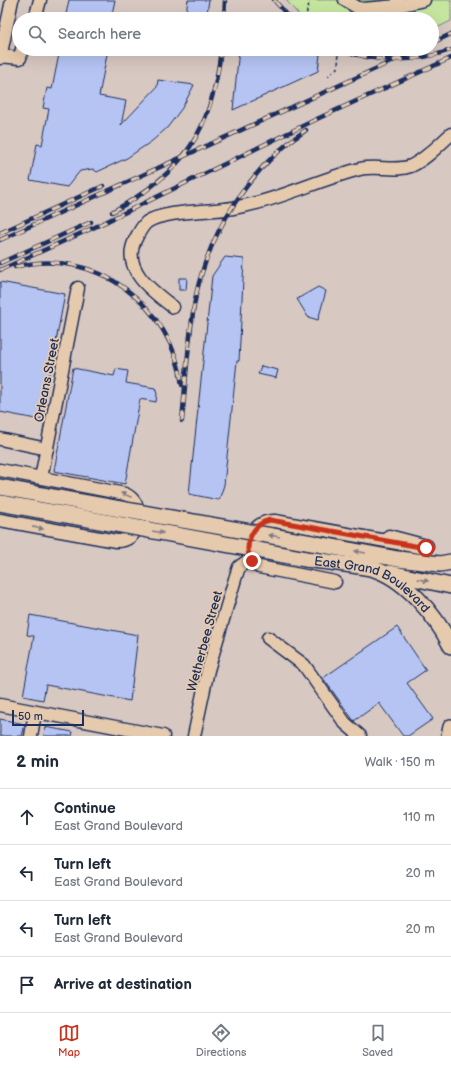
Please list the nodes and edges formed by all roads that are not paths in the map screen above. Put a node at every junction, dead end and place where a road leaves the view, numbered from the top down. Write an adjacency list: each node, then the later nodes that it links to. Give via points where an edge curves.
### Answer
1 (12, 0): 7 (street)
2 (40, 0): 6 (street)
3 (345, 0): 5 (street, via 363,9)
4 (424, 0): 5 (street)
5 (398, 3)
6 (37, 12)
7 (2, 41): 9 (street)
8 (20, 56): 9 (street)
9 (0, 57)
10 (451, 134): 12 (street, via 420,161 404,168 363,168 240,207 159,217 146,223 132,246 133,265 137,274)
11 (78, 288): 14 (street, Orleans Street)
12 (172, 307)
13 (0, 439): 14 (street)
14 (47, 449): 16 (street, Orleans Street)
15 (0, 470): 16 (street)
16 (41, 478): 19 (street, one-way to 16, via 111,541 124,540 133,533 139,510 131,497)
17 (0, 487): 22 (main road, East Grand Boulevard, one-way to 17, bridge)
18 (0, 503): 24 (main road, East Grand Boulevard, one-way to 24, bridge)
19 (0, 520)
20 (389, 536): 21 (street, via 427,546 425,548 270,520 261,522 254,530 248,547)
21 (250, 558): 26 (street, East Grand Boulevard, via 263,569); 35 (street, Wetherbee Street, via 239,567 235,579 208,670)
22 (398, 559): 23 (main road, via 440,564); 25 (main road, via 422,565)
23 (451, 562)
24 (372, 569): 27 (main road, one-way to 27); 29 (main road, East Grand Boulevard, via 403,585 431,613)
25 (451, 581)
26 (335, 582)
27 (451, 586)
28 (268, 638): 36 (street, via 304,665 345,723)
29 (451, 646)
30 (0, 705): 31 (street)
31 (35, 713): 33 (street); 34 (street)
32 (451, 727): 37 (main road)
33 (31, 736)
34 (163, 736)
35 (194, 736)
36 (360, 736)
37 (449, 736)

